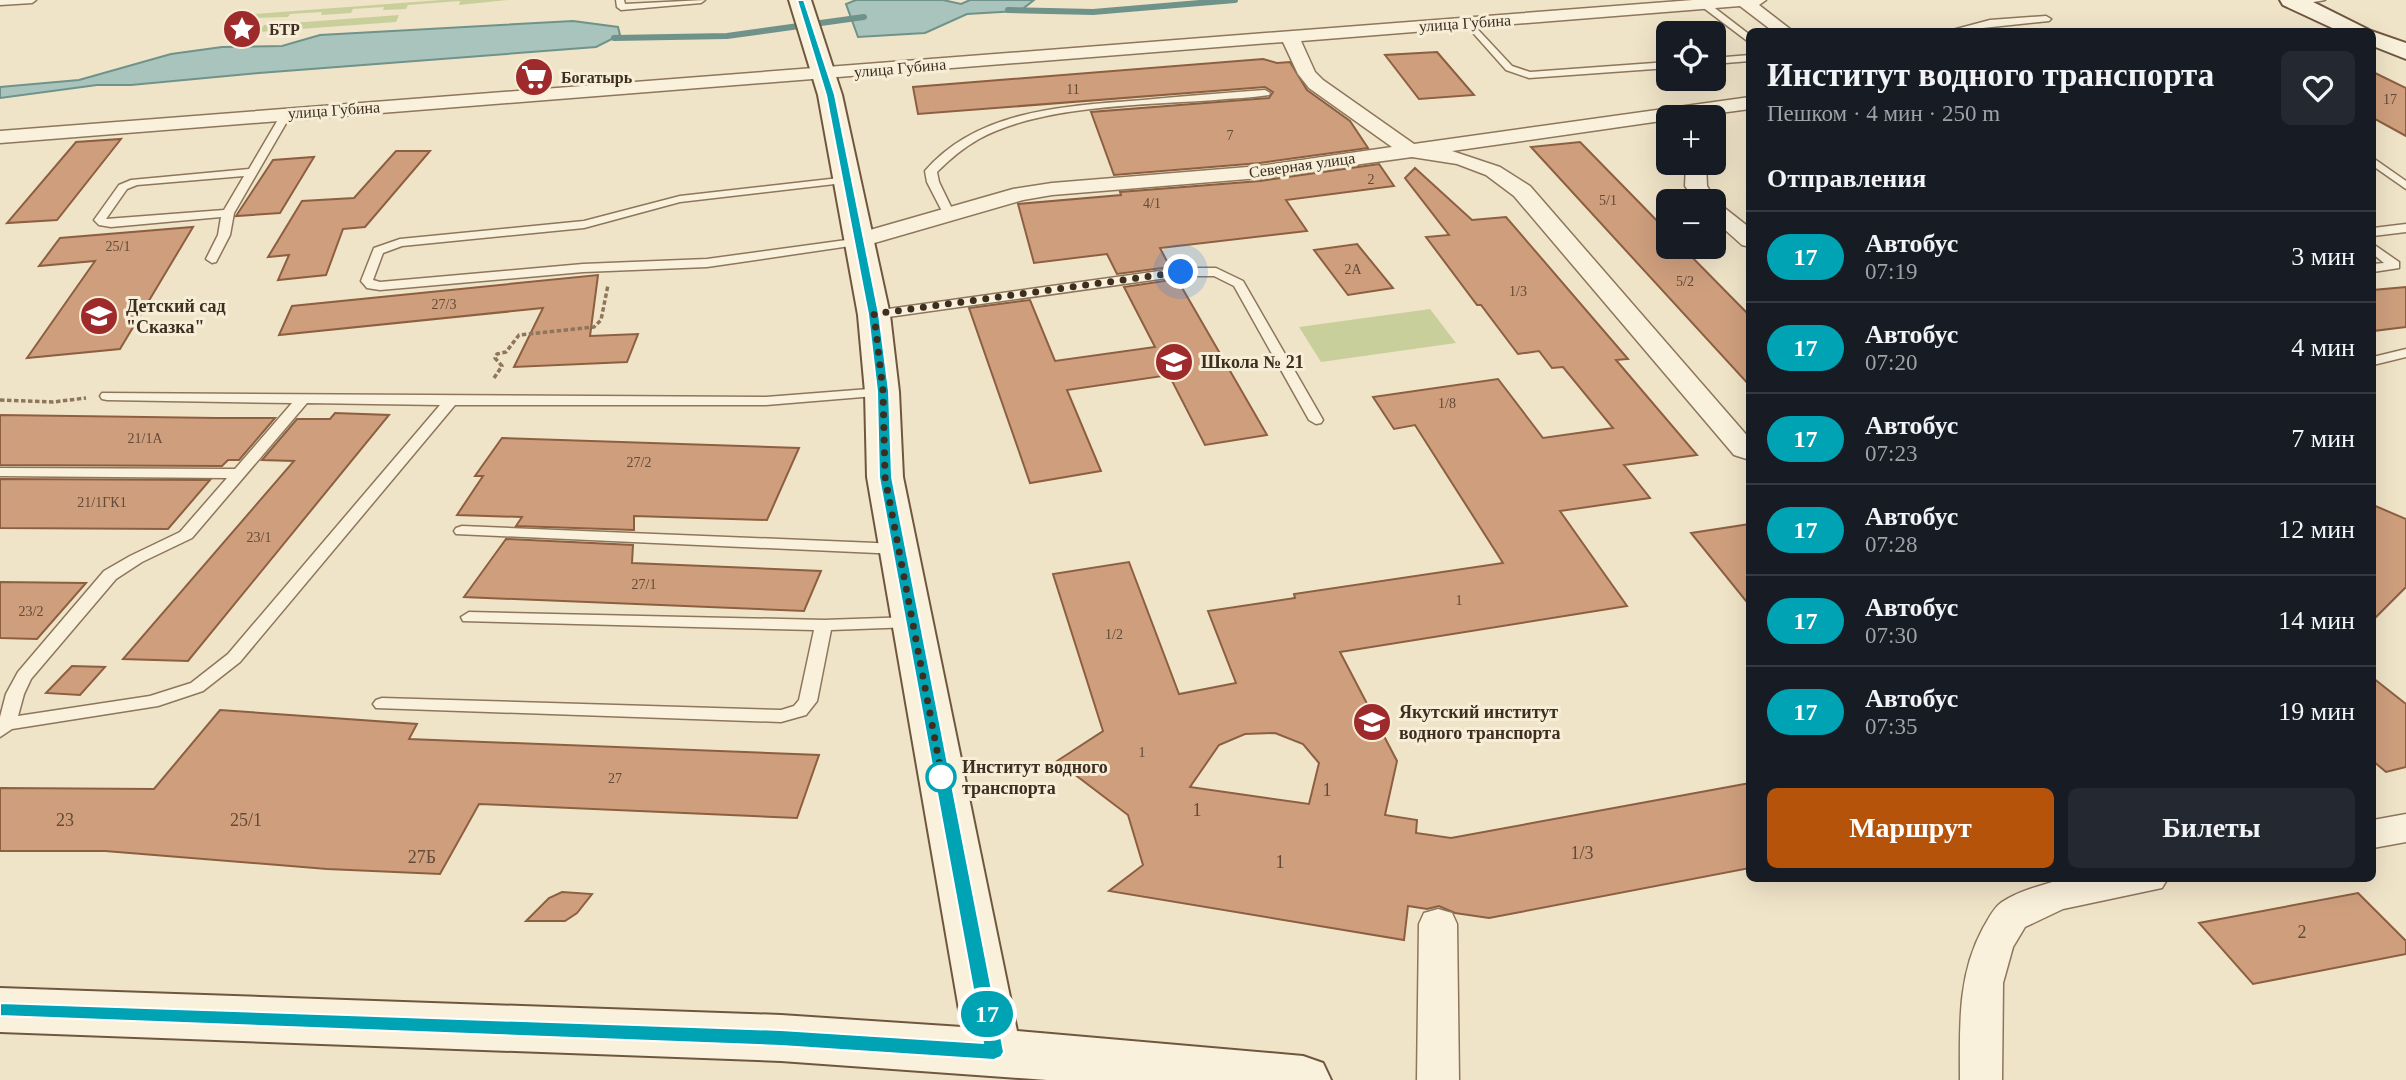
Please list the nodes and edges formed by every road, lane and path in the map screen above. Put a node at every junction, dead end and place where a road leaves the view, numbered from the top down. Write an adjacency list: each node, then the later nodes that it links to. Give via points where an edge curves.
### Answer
1 (32, 0): 7 (lane)
2 (620, 0): 3 (lane, via 621,7)
3 (701, 0)
4 (1747, 0): 9 (street, улица Губина); 12 (street)
5 (2321, 0): 6 (lane)
6 (2294, 1): 14 (main road)
7 (0, 2)
8 (801, 2): 21 (main road)
9 (1704, 5): 11 (street, улица Губина); 16 (lane)
10 (2046, 19): 13 (lane)
11 (1469, 23): 15 (street, улица Губина); 22 (lane, via 1509,68 1529,75)
12 (1781, 28)
13 (1965, 28)
14 (2352, 28)
15 (1289, 35): 21 (street, улица Губина); 29 (street, via 1316,84)
16 (1746, 37)
17 (2376, 38): 18 (main road)
18 (2406, 52)
19 (1746, 58): 20 (lane)
20 (1726, 60)
21 (820, 61): 26 (street, улица Губина); 32 (main road)
22 (1656, 66)
23 (1265, 93): 35 (lane, via 1051,111 1010,122 972,137 931,171)
24 (1746, 104): 25 (street, Северная улица)
25 (1726, 109)
26 (287, 113): 28 (street, улица Губина); 31 (lane)
27 (1656, 120): 29 (street, Северная улица)
28 (0, 137)
29 (1409, 150): 35 (street, Северная улица, via 1260,172 1052,189); 55 (street, via 1462,159 1493,171 1522,191)
30 (2376, 163): 33 (lane)
31 (251, 172): 34 (lane); 34 (lane, via 135,182 123,187 100,219 111,223)
32 (848, 180): 40 (main road); 43 (lane, via 680,199 584,224 400,243 377,251 368,281 380,286)
33 (2404, 184)
34 (228, 213): 42 (lane)
35 (949, 215): 40 (street, Северная улица)
36 (1726, 218): 39 (street)
37 (2406, 228): 38 (lane)
38 (2376, 232)
39 (1746, 234)
40 (857, 241): 43 (lane, via 707,263); 45 (main road)
41 (2376, 250): 44 (lane, via 2395,265)
42 (212, 259)
43 (611, 267): 53 (path, via 601,320 594,327 519,335 506,352 497,354 502,366)
44 (2376, 268)
45 (874, 314): 48 (main road); 54 (lane, via 1181,272 1216,272 1239,284)
46 (2406, 353): 47 (lane)
47 (2376, 360)
48 (883, 391): 53 (lane, via 766,401); 59 (main road, via 885,477)
49 (107, 396): 50 (path, via 53,402); 51 (lane)
50 (0, 400)
51 (302, 400): 52 (lane); 57 (lane)
52 (451, 401): 53 (lane); 64 (lane, via 234,658 197,687 152,702)
53 (478, 401)
54 (1316, 420)
55 (1746, 450)
56 (0, 472): 57 (lane)
57 (239, 474): 64 (lane, via 186,535 110,575 24,676)
58 (462, 531): 59 (lane)
59 (898, 549): 61 (main road)
60 (469, 617): 62 (lane)
61 (912, 622): 62 (lane); 70 (main road)
62 (824, 625): 63 (lane, via 808,701 800,711 781,716)
63 (382, 704)
64 (4, 727)
65 (2406, 828): 66 (street)
66 (2376, 833)
67 (2129, 882): 73 (street, via 2054,897 2013,914 1984,971)
68 (1437, 924): 72 (street)
69 (0, 1010): 70 (main road, via 781,1038)
70 (994, 1052): 71 (main road)
71 (1303, 1080)
72 (1438, 1080)
73 (1981, 1080)

